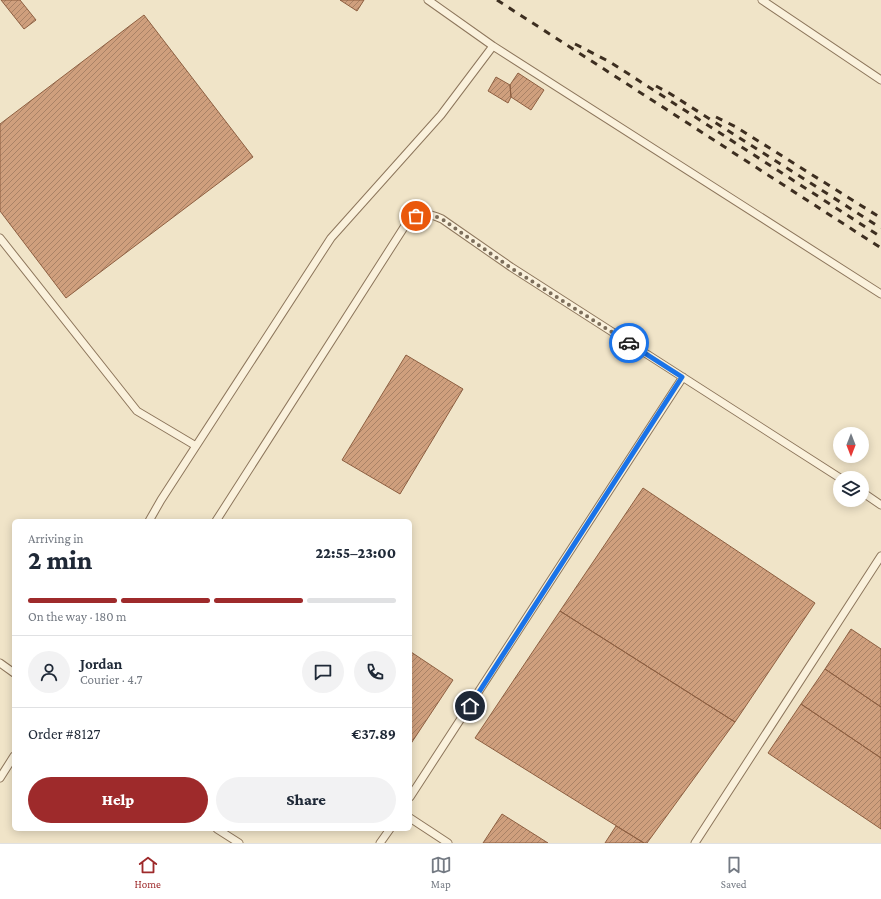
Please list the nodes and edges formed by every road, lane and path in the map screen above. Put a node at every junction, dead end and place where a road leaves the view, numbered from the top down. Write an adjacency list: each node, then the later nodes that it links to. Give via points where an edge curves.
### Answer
1 (428, 0): 3 (lane)
2 (762, 0): 4 (lane)
3 (493, 46): 6 (lane); 8 (lane, via 441,115 331,238)
4 (881, 80)
5 (0, 238): 8 (lane, via 138,411)
6 (881, 294)
7 (682, 377): 9 (lane); 13 (lane, via 511,268 442,219 425,214 416,216 404,227); 19 (lane)
8 (196, 446): 12 (lane)
9 (833, 474)
10 (869, 497): 11 (lane)
11 (881, 505)
12 (150, 519)
13 (217, 519)
14 (881, 556): 26 (lane)
15 (0, 663): 16 (lane)
16 (12, 672)
17 (12, 759): 18 (lane)
18 (0, 778)
19 (412, 794)
20 (412, 819): 25 (lane)
21 (220, 831): 23 (lane)
22 (389, 831): 24 (lane)
23 (238, 843)
24 (380, 843)
25 (448, 843)
26 (695, 843)

